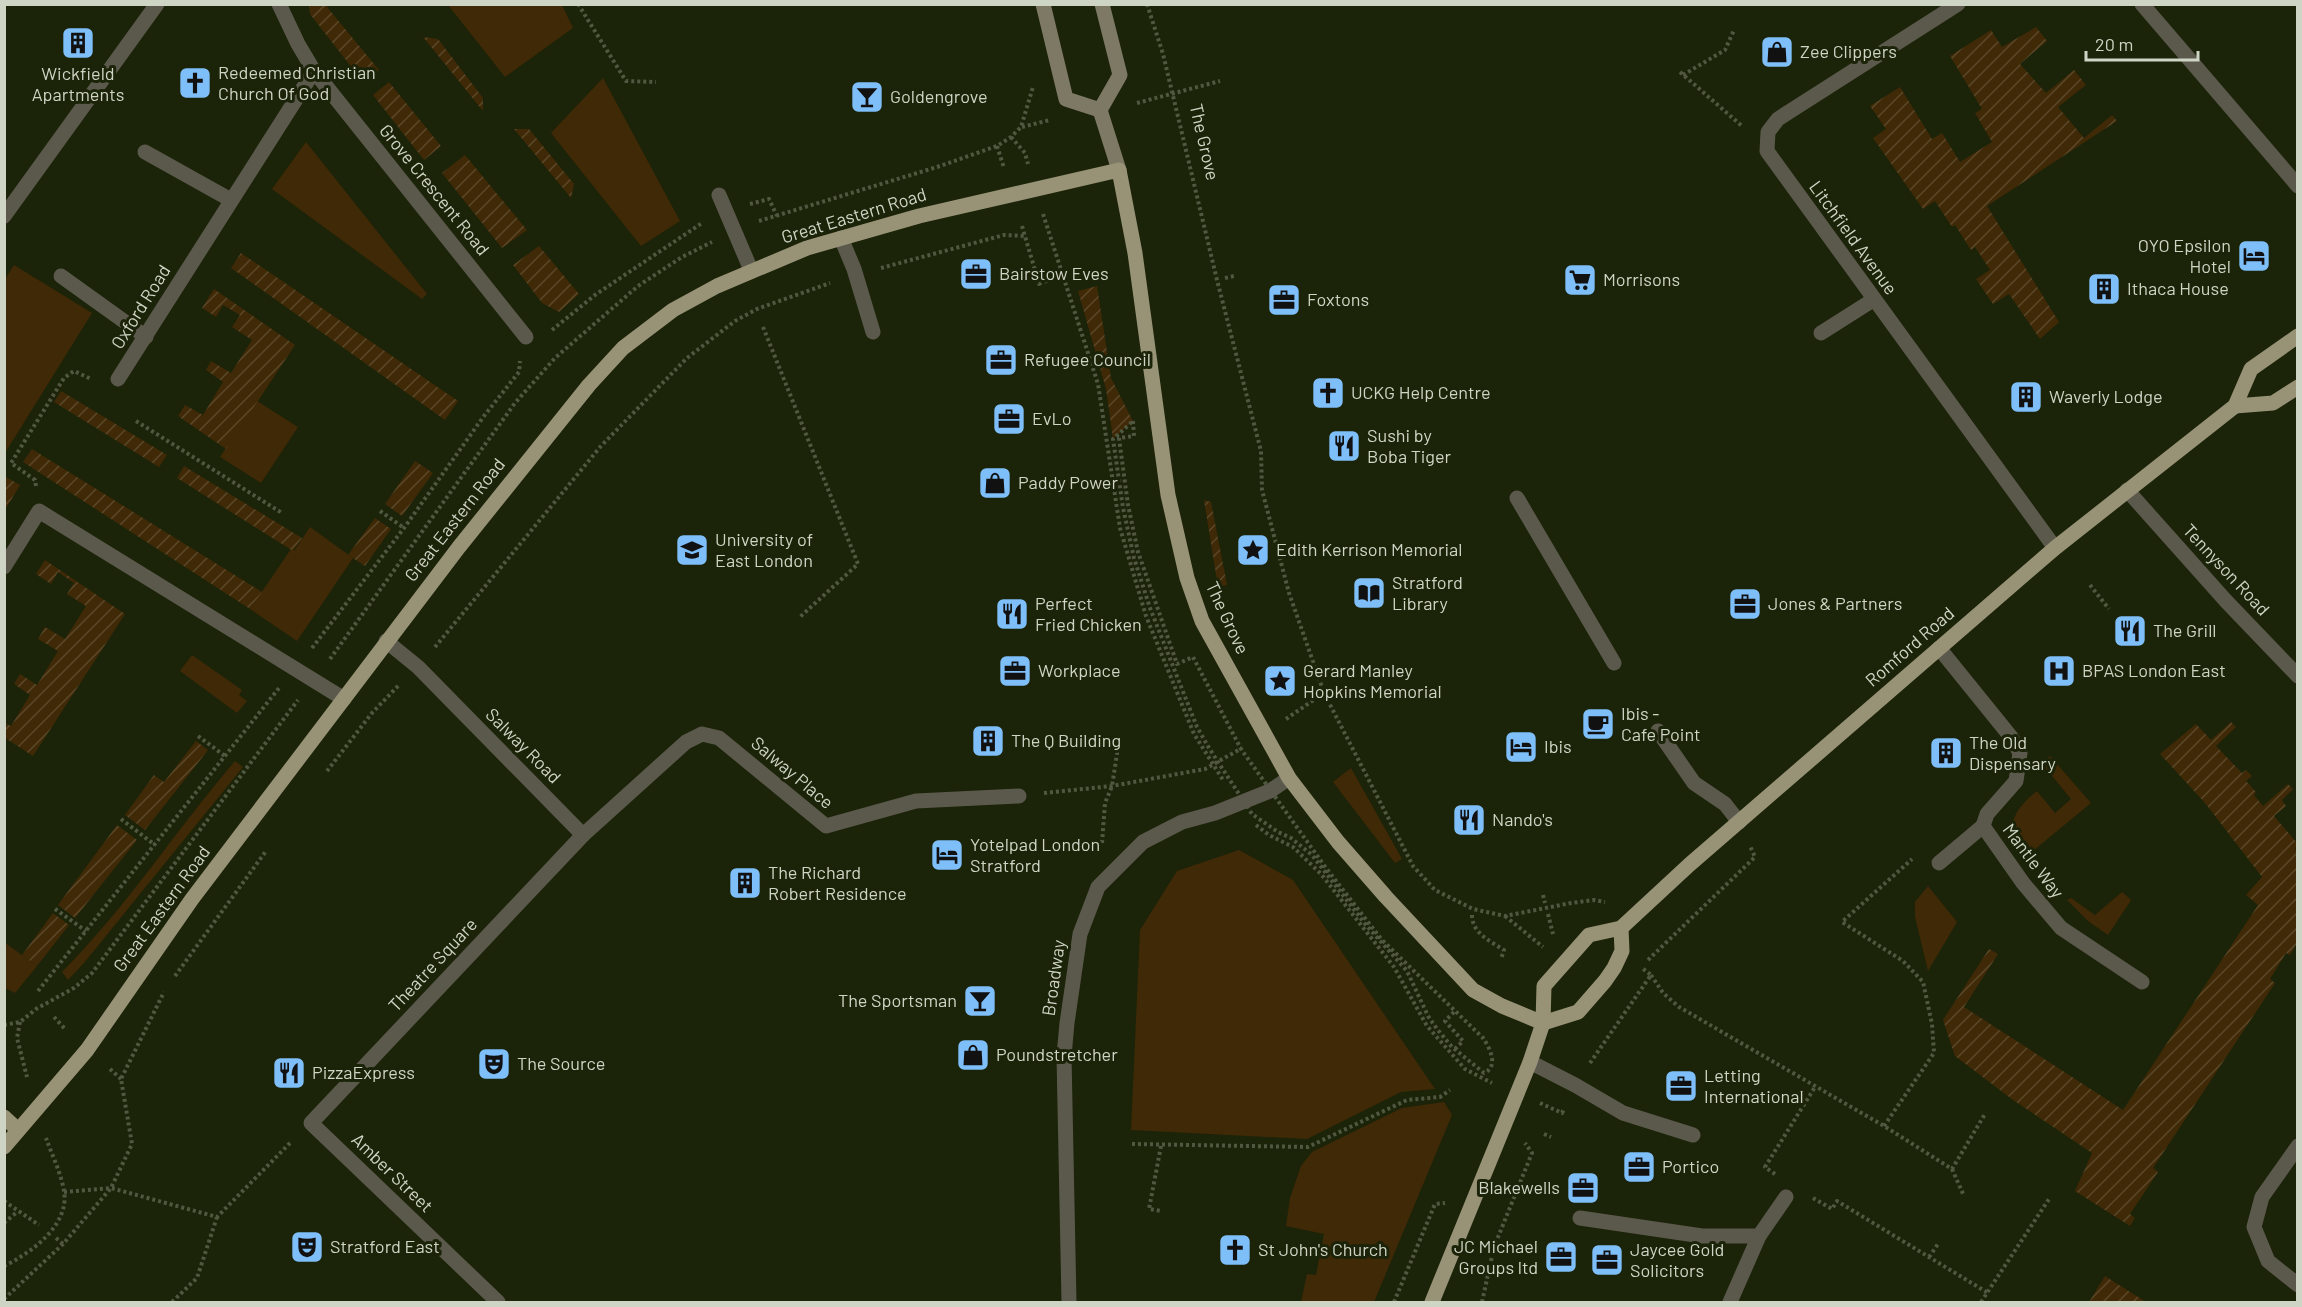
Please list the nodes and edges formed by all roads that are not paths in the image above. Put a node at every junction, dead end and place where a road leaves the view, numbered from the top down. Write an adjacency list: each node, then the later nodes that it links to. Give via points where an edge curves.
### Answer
1 (157, 4): 14 (street)
2 (279, 4): 7 (street, Grove Crescent Road)
3 (1043, 4): 8 (street, via 1066,99)
4 (1102, 4): 8 (street, via 1120,75)
5 (1958, 4): 18 (street, Litchfield Avenue, via 1778,119 1768,132 1767,151)
6 (2142, 4): 11 (street)
7 (314, 71): 13 (street, Oxford Road); 22 (street, Grove Crescent Road)
8 (1100, 110): 10 (street, The Grove)
9 (144, 152): 13 (street)
10 (1119, 170): 15 (main road, Great Eastern Road); 37 (main road, The Grove, via 1135,254 1168,495 1187,578 1202,621)
11 (2298, 186)
12 (719, 195): 16 (street)
13 (231, 200): 23 (street, Oxford Road)
14 (4, 216)
15 (841, 238): 16 (main road, Great Eastern Road); 19 (street)
16 (751, 270): 31 (main road, Great Eastern Road, via 673,310 623,348 536,448)
17 (61, 276): 23 (street)
18 (1874, 300): 20 (street); 29 (street, Litchfield Avenue)
19 (873, 332)
20 (1821, 333)
21 (2298, 336): 26 (main road, via 2250,369)
22 (526, 337)
23 (146, 338): 24 (street, Oxford Road)
24 (118, 379)
25 (2298, 387): 26 (main road, via 2273,403)
26 (2235, 406): 27 (main road, Romford Road)
27 (2127, 490): 29 (main road, Romford Road); 34 (street, Tennyson Road)
28 (1517, 498): 33 (street)
29 (2055, 548): 32 (main road, Romford Road)
30 (4, 567): 35 (street, via 39,511)
31 (386, 641): 35 (main road, Great Eastern Road); 41 (street, Salway Road, via 418,667)
32 (1939, 648): 39 (main road, Romford Road); 40 (street, Mantle Way, via 2020,753 2016,781 1987,813)
33 (1614, 663)
34 (2298, 676)
35 (344, 699): 49 (main road, Great Eastern Road, via 192,899 87,1050)
36 (1658, 731): 39 (street, via 1694,783 1725,804)
37 (1289, 778): 45 (main road, The Grove, via 1338,842 1473,990); 58 (street, Broadway, via 1270,791 1182,822 1143,842 1098,887 1080,934 1066,1023)
38 (1019, 796): 41 (street, Salway Place, via 916,801 826,826 719,738 702,735 686,742)
39 (1738, 822): 43 (main road, Romford Road)
40 (1983, 826): 42 (street); 44 (street, Mantle Way, via 2061,928)
41 (583, 835): 48 (street, Theatre Square)
42 (1939, 863)
43 (1621, 928): 45 (main road, via 1622,951 1605,981 1578,1012); 45 (main road, Romford Road, via 1589,935 1544,986)
44 (2142, 982)
45 (1543, 1023): 46 (main road)
46 (1530, 1062): 50 (street, via 1623,1113); 59 (main road)
47 (4, 1117): 49 (main road)
48 (311, 1123): 57 (street, Amber Street)
49 (18, 1131): 52 (main road, Great Eastern Road)
50 (1693, 1135)
51 (2298, 1146): 56 (street, via 2262,1197 2254,1227 2268,1261)
52 (4, 1147)
53 (1789, 1191): 55 (street)
54 (1581, 1218): 55 (street, via 1702,1236)
55 (1759, 1236): 60 (street)
56 (2298, 1285)
57 (498, 1302)
58 (1069, 1302)
59 (1432, 1302)
60 (1730, 1302)

